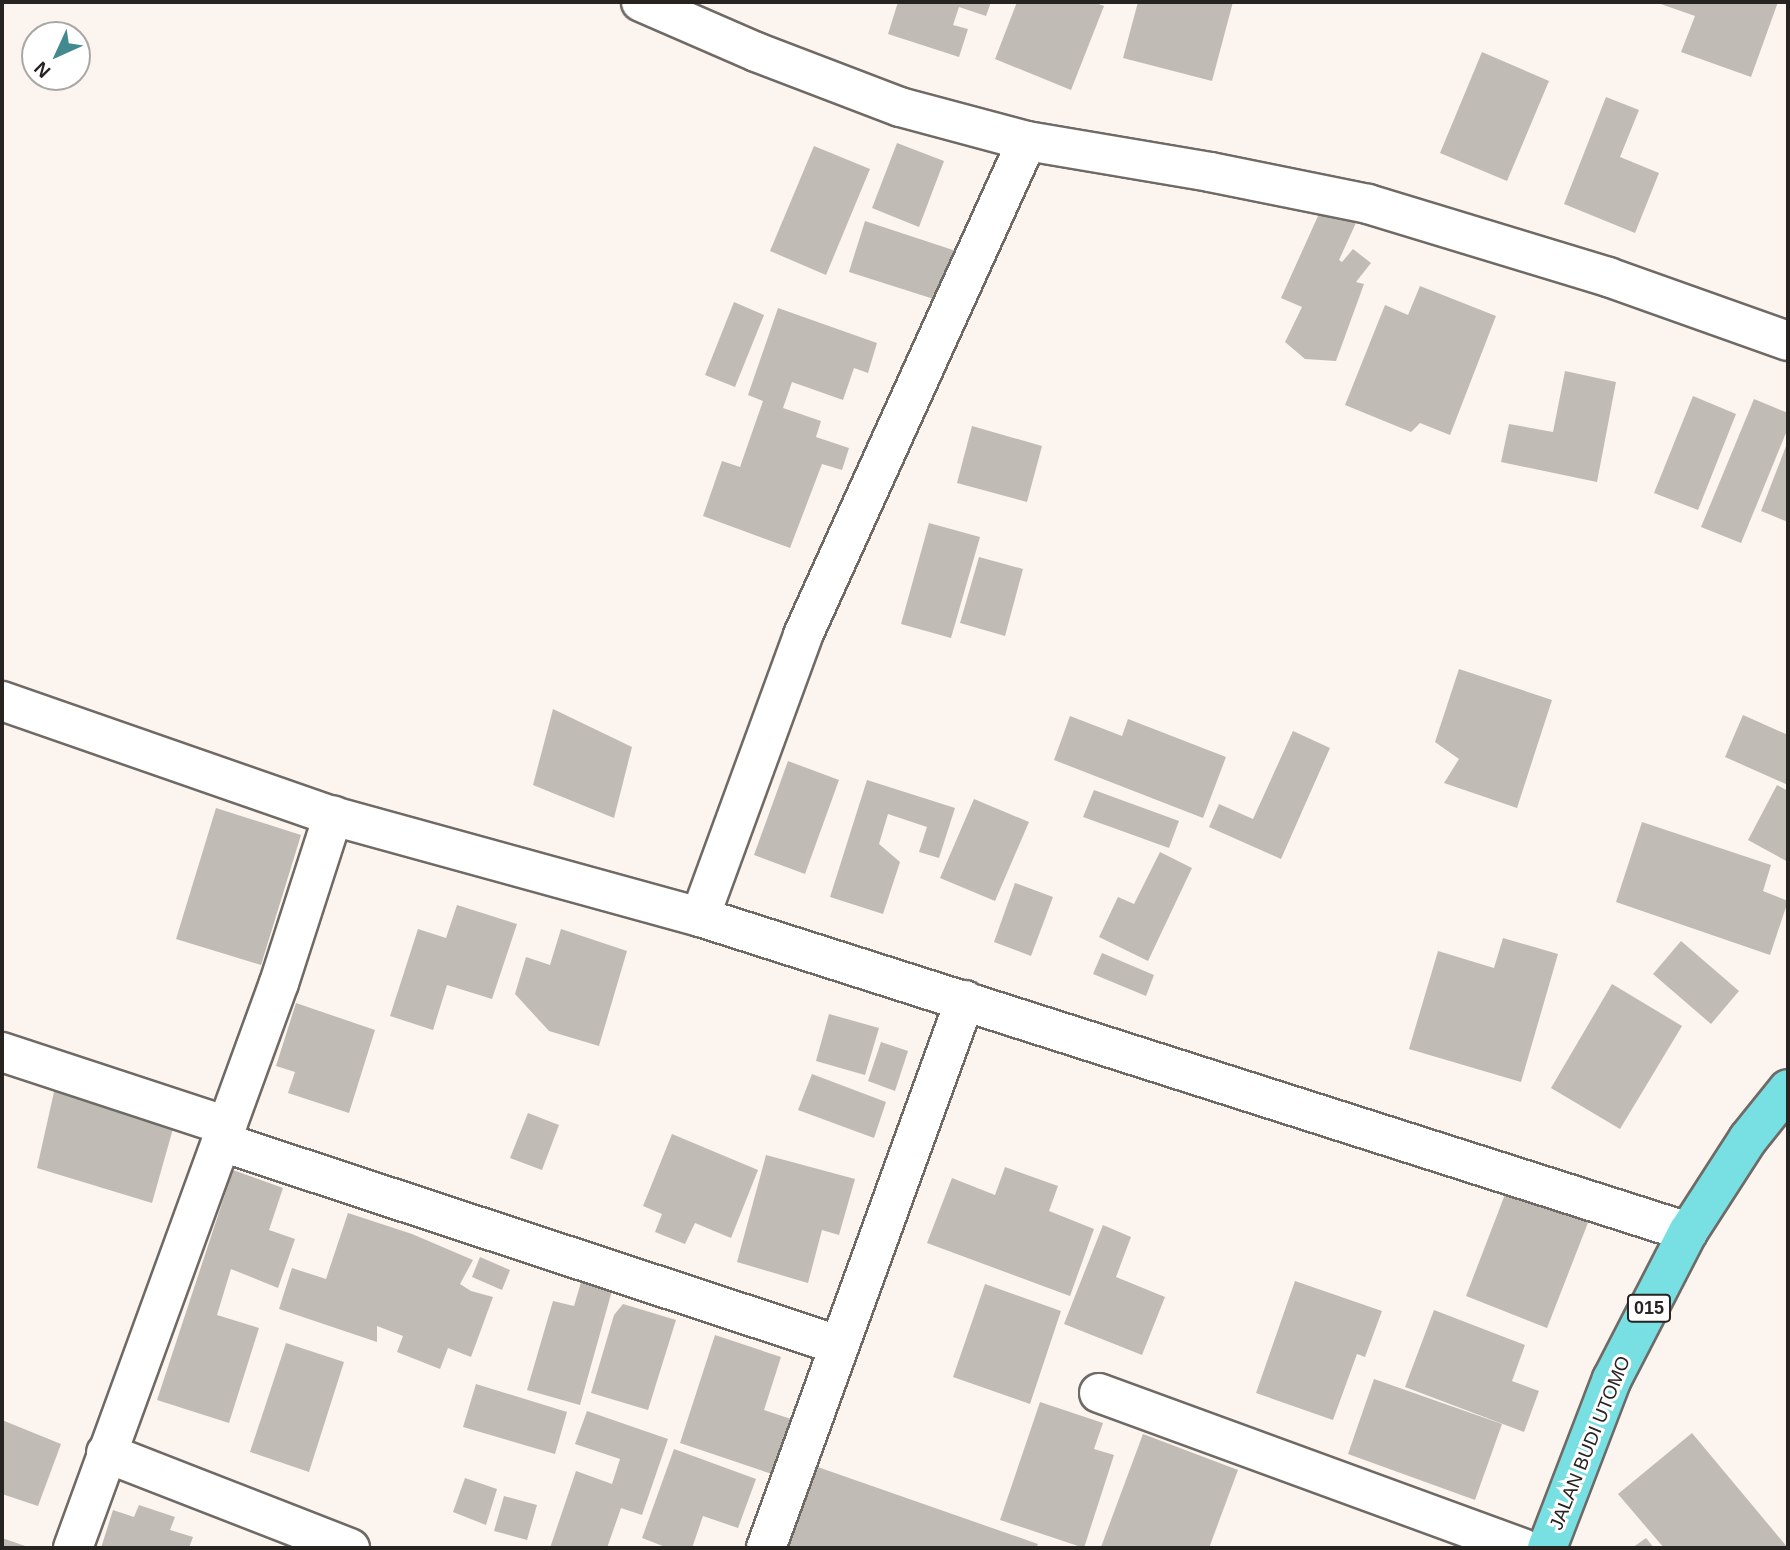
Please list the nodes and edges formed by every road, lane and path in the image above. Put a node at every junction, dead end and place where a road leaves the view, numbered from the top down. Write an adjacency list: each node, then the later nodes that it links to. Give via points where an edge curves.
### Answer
1 (641, 2): 2 (street, via 900,107)
2 (1027, 141): 3 (street, via 1368,204 1608,277); 6 (street, via 803,635)
3 (1788, 341)
4 (2, 701): 5 (street)
5 (333, 816): 6 (street); 10 (street)
6 (700, 917): 7 (street)
7 (965, 1000): 11 (street); 12 (street)
8 (2, 1052): 10 (street)
9 (1788, 1089): 11 (main road, JALAN BUDI UTOMO / 015, via 1748,1139)
10 (225, 1134): 12 (street); 14 (street)
11 (1688, 1232): 19 (main road, JALAN BUDI UTOMO / 015, via 1612,1379)
12 (838, 1345): 17 (street)
13 (1099, 1393): 18 (street)
14 (106, 1453): 15 (street); 16 (street)
15 (74, 1548)
16 (350, 1548)
17 (766, 1548)
18 (1522, 1548)
19 (1547, 1548)

